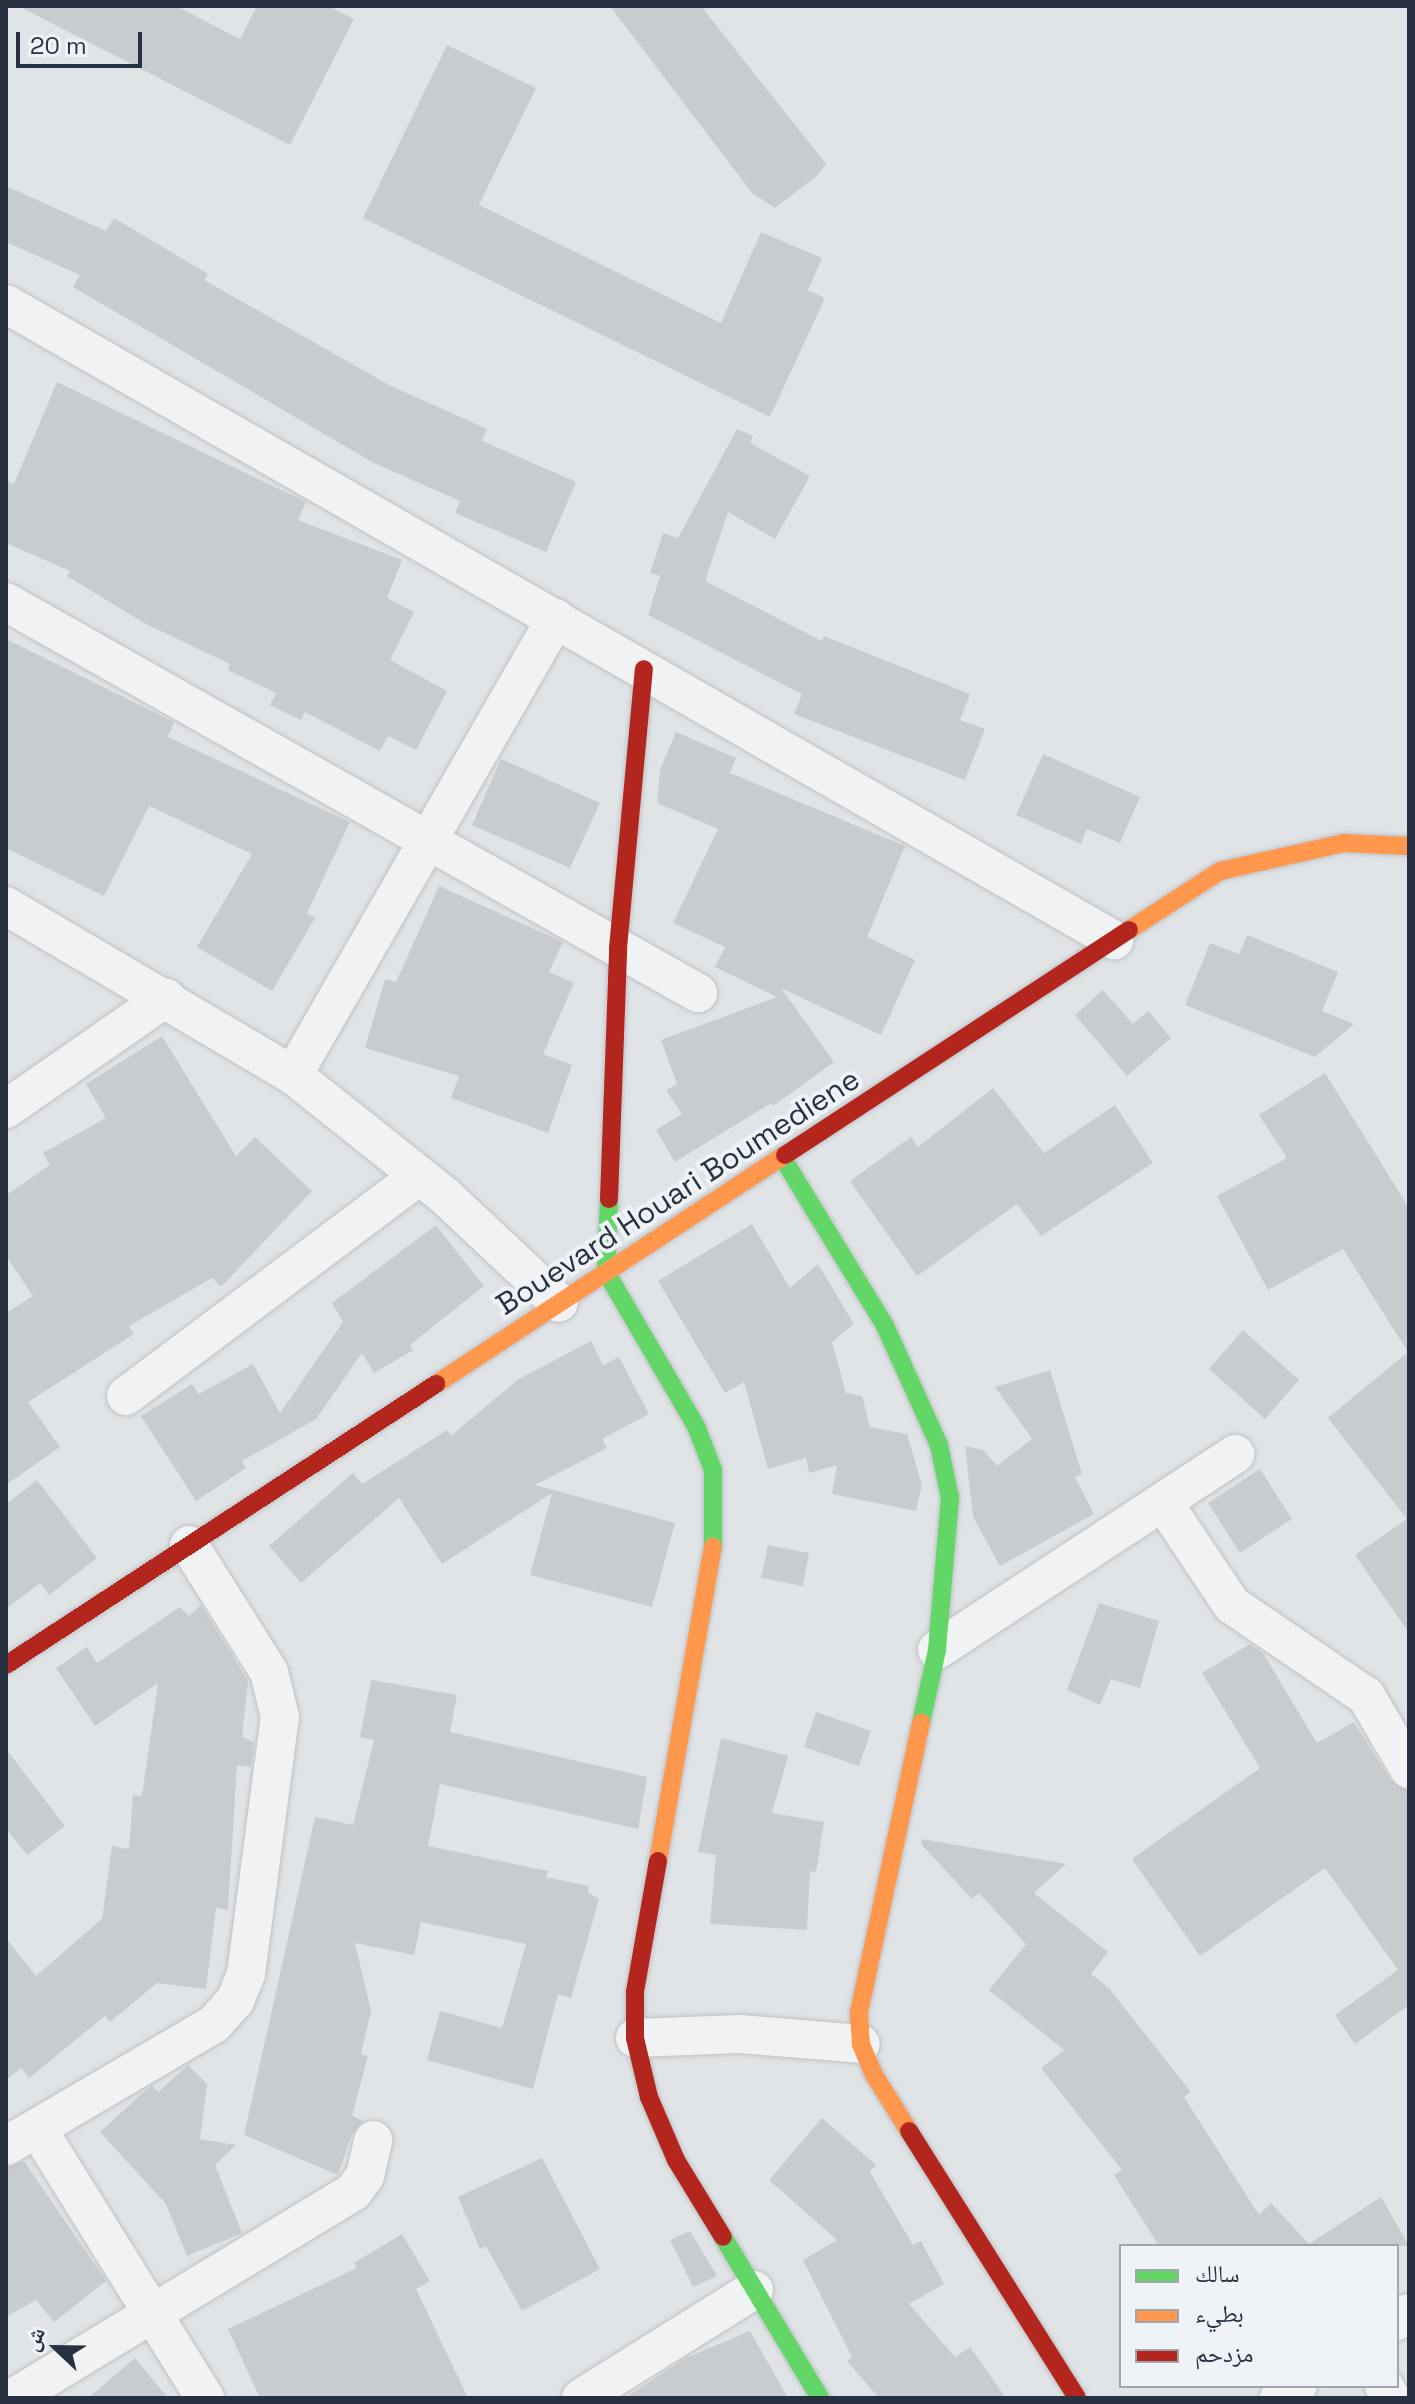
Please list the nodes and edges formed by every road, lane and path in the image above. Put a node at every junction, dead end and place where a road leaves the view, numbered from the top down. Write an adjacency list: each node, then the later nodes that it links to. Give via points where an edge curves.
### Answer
1 (6, 304): 3 (street)
2 (6, 602): 5 (street)
3 (556, 618): 4 (street); 5 (street)
4 (644, 669): 8 (street); 9 (street)
5 (426, 840): 9 (street); 12 (street)
6 (1409, 846): 8 (street, Bouevard Houari Boumediene, via 1344,843 1220,871)
7 (6, 906): 11 (street)
8 (1114, 940): 14 (street, Bouevard Houari Boumediene)
9 (618, 948): 10 (street); 16 (street)
10 (698, 993)
11 (166, 998): 12 (street); 13 (street)
12 (293, 1075): 15 (street)
13 (6, 1109)
14 (782, 1157): 16 (street, Bouevard Houari Boumediene); 22 (street, via 885,1326 939,1445 950,1498)
15 (419, 1176): 17 (street); 18 (street)
16 (606, 1272): 17 (street, Bouevard Houari Boumediene); 25 (street, via 696,1426 713,1470 716,1527 635,1992)
17 (559, 1303): 21 (street, Bouevard Houari Boumediene)
18 (126, 1396)
19 (1235, 1454): 20 (street)
20 (1163, 1502): 22 (street); 24 (street, via 1232,1605 1366,1696)
21 (189, 1545): 23 (street, Bouevard Houari Boumediene); 27 (street, via 269,1672 280,1717 246,1974 235,2001 214,2024)
22 (937, 1650): 26 (street, via 859,2012)
23 (6, 1665)
24 (1409, 1769)
25 (635, 2038): 26 (street, via 740,2034); 29 (street, via 649,2097 676,2160)
26 (861, 2044): 35 (street, via 874,2075)
27 (22, 2137): 30 (street)
28 (373, 2140): 30 (street, via 365,2176 353,2192)
29 (754, 2290): 33 (street); 34 (street)
30 (151, 2312): 31 (street); 32 (street)
31 (13, 2398)
32 (205, 2398)
33 (581, 2398)
34 (820, 2398)
35 (1077, 2398)

